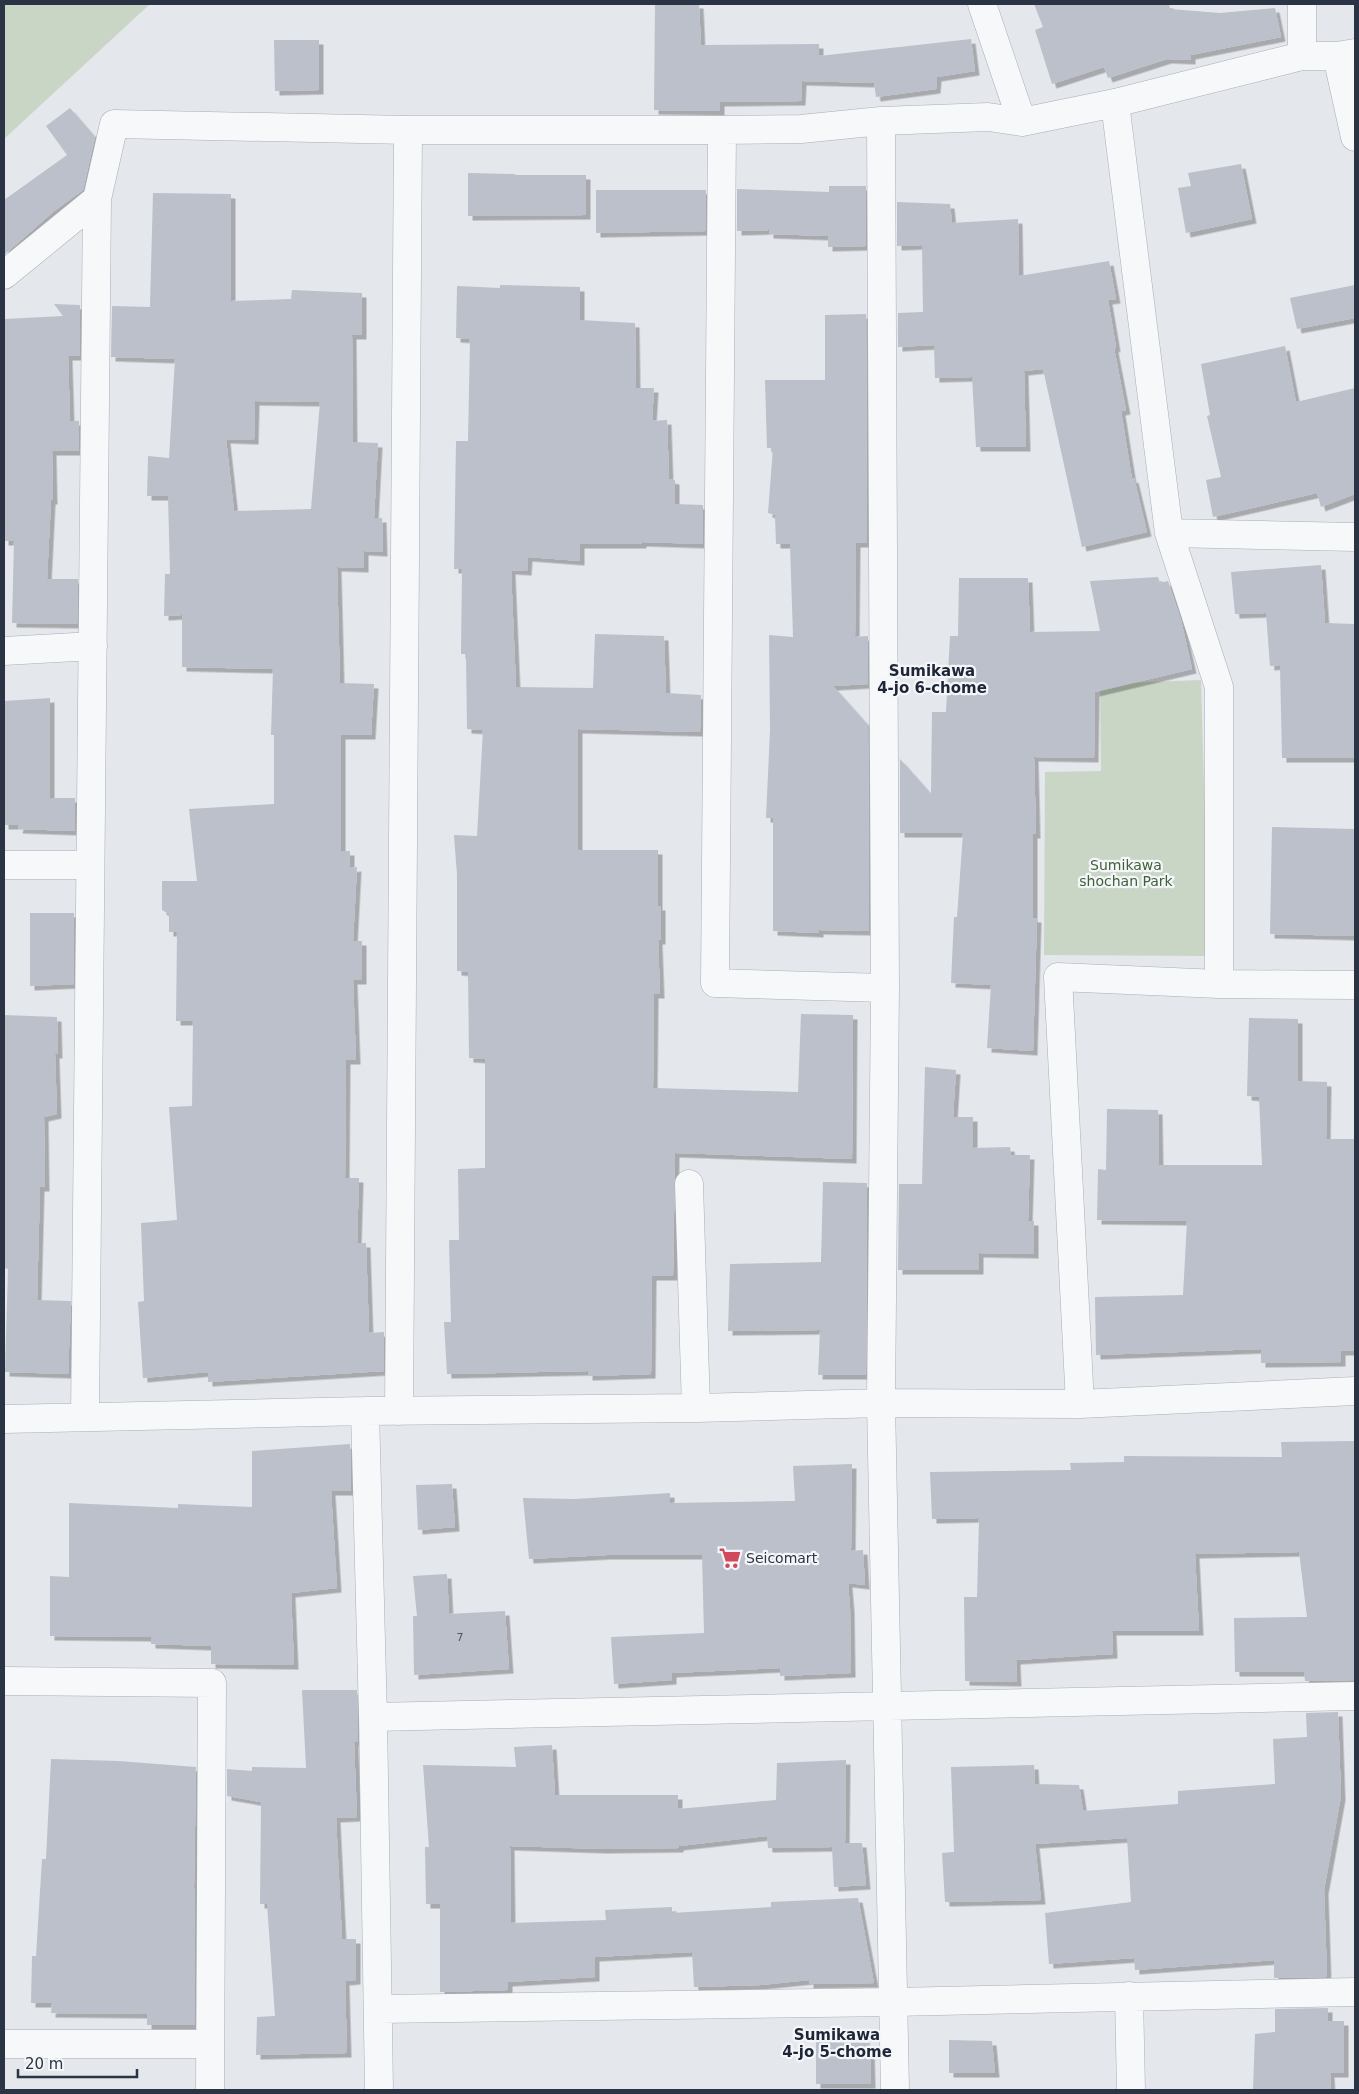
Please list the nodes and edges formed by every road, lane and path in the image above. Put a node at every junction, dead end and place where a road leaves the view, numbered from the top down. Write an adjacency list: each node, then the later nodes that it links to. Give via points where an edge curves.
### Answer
1 (982, 4): 7 (street)
2 (1302, 4): 4 (street)
3 (1346, 54): 4 (street); 10 (street)
4 (1302, 56): 5 (street)
5 (1115, 103): 7 (street); 13 (street)
6 (881, 121): 7 (street, via 988,117); 9 (street, via 801,130); 21 (street)
7 (1022, 122)
8 (408, 130): 9 (street); 11 (street, via 114,124); 28 (street)
9 (722, 130): 21 (street, via 715,983)
10 (1355, 137)
11 (97, 199): 12 (street); 15 (street)
12 (4, 275)
13 (1169, 533): 14 (street); 19 (street, via 1219,687)
14 (1355, 537)
15 (93, 646): 16 (street); 18 (street)
16 (4, 651)
17 (4, 865): 18 (street)
18 (90, 865): 29 (street)
19 (1218, 984): 20 (street); 25 (street, via 1058,977)
20 (1355, 985)
21 (885, 988): 24 (street)
22 (690, 1184): 26 (street)
23 (1355, 1391): 25 (street)
24 (881, 1403): 25 (street); 26 (street); 33 (street)
25 (1080, 1404)
26 (696, 1408): 28 (street)
27 (365, 1411): 28 (street); 29 (street); 34 (street)
28 (399, 1411)
29 (85, 1417): 30 (street)
30 (4, 1419)
31 (4, 1681): 40 (street, via 212,1683)
32 (1355, 1696): 33 (street)
33 (887, 1707): 34 (street); 37 (street)
34 (373, 1717): 38 (street)
35 (1355, 1992): 36 (street)
36 (1130, 1996): 37 (street); 44 (street)
37 (894, 2002): 38 (street); 43 (street)
38 (378, 2009): 42 (street)
39 (4, 2044): 40 (street)
40 (210, 2044): 41 (street)
41 (210, 2090)
42 (379, 2090)
43 (895, 2090)
44 (1131, 2090)

